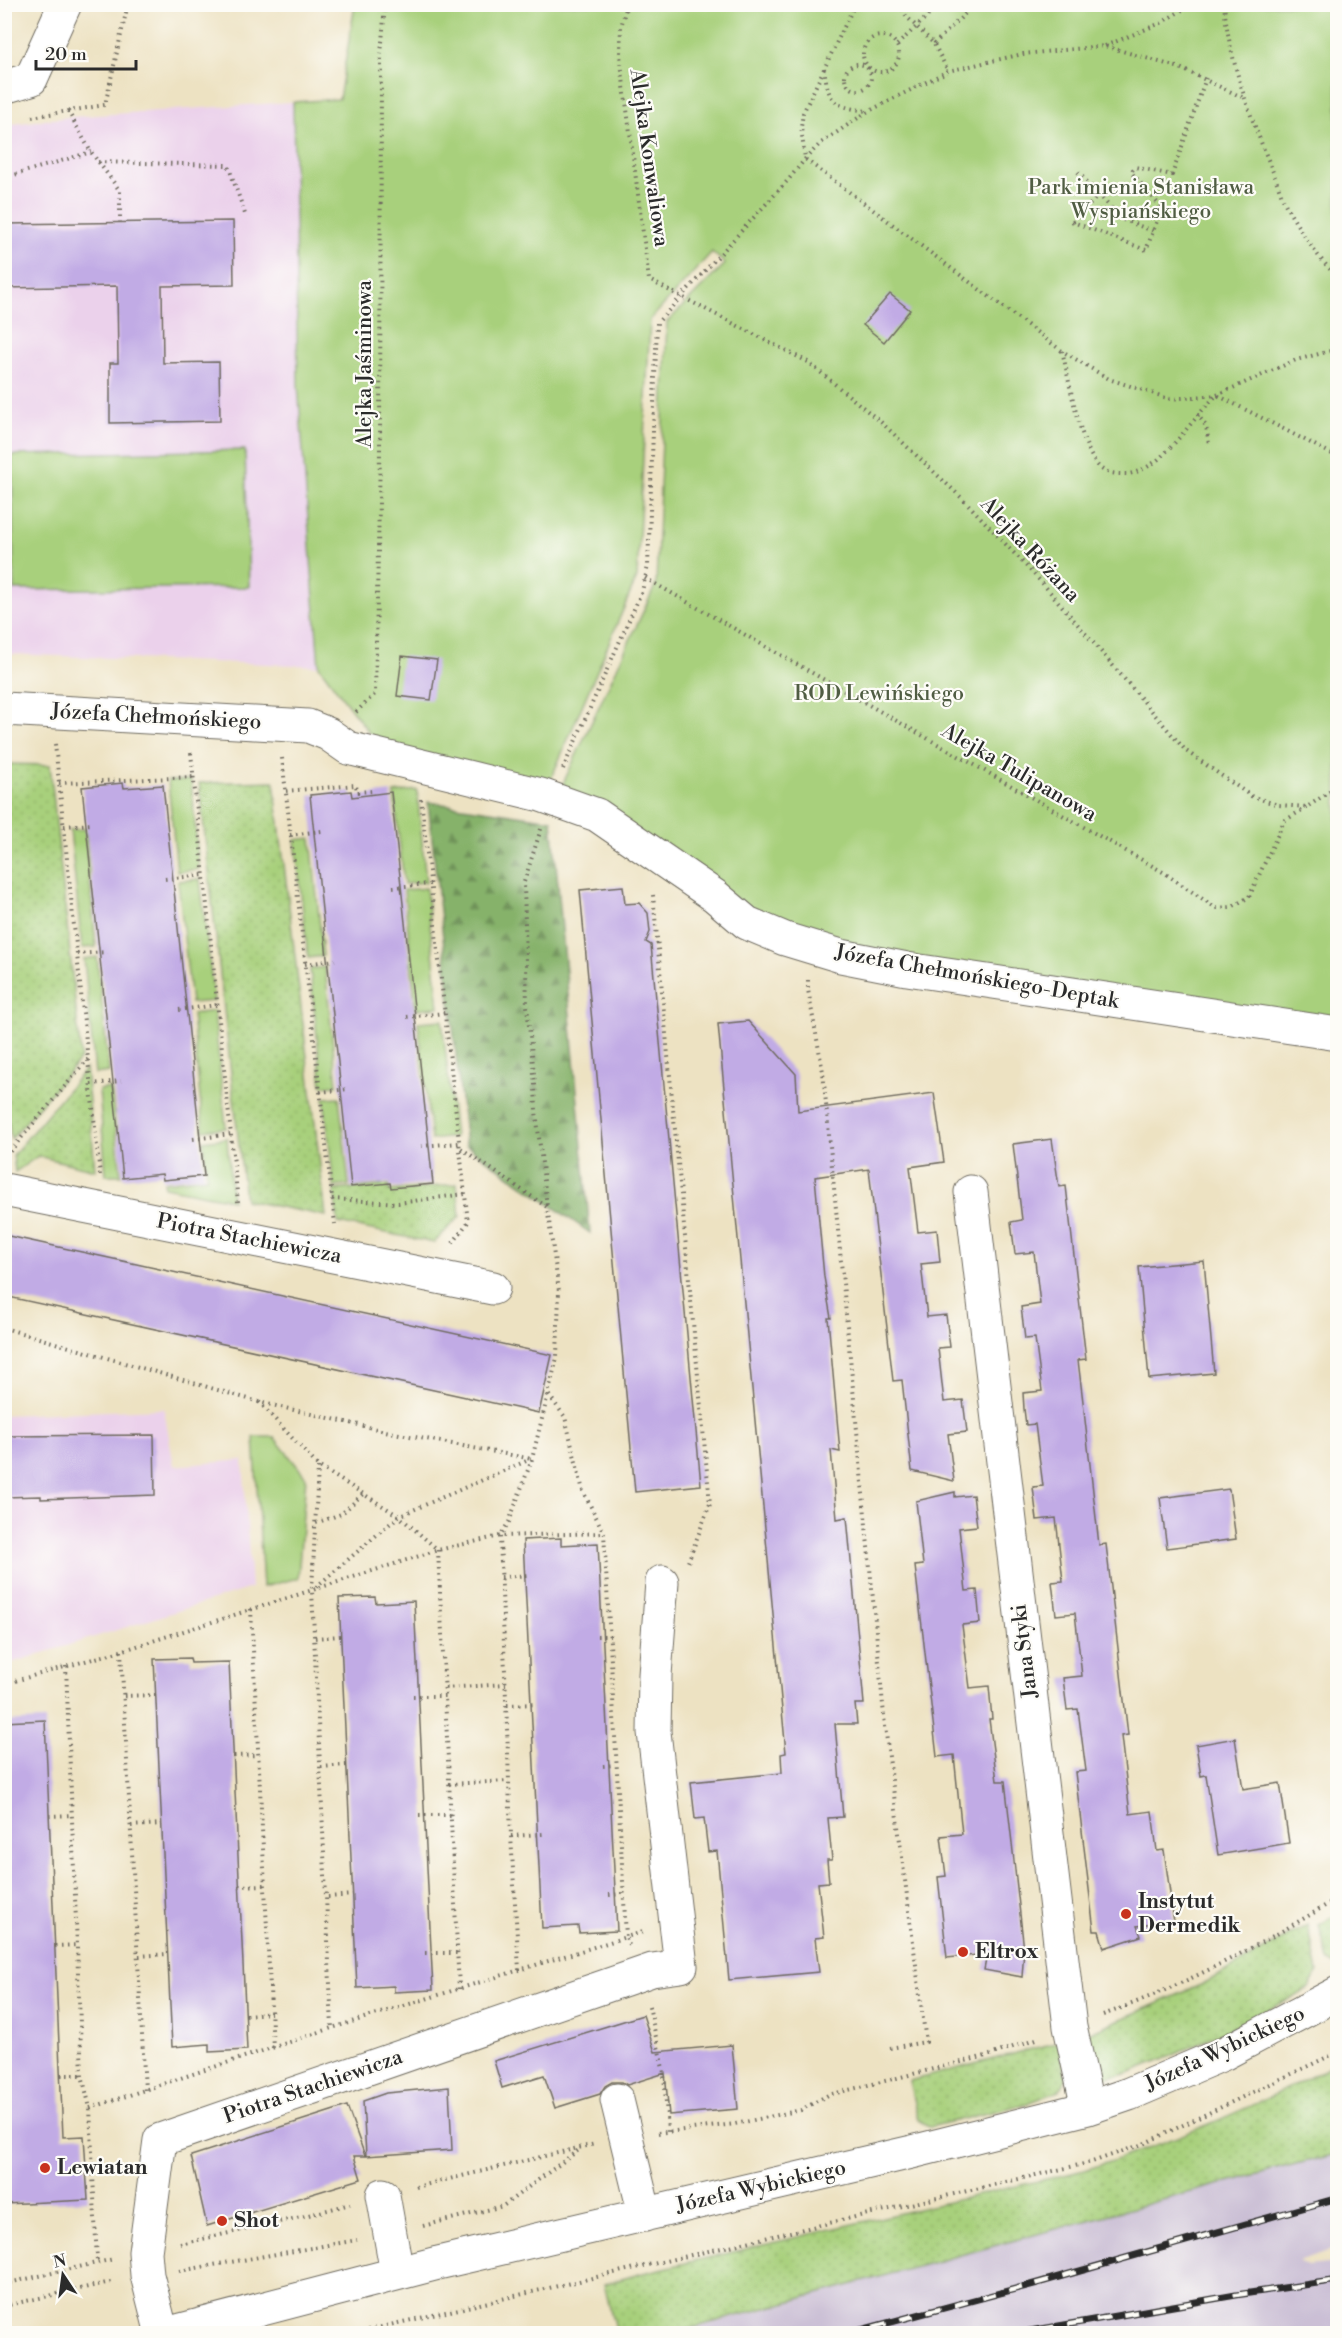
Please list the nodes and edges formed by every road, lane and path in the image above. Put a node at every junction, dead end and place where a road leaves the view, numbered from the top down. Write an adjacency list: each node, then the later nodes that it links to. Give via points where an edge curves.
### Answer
1 (65, 4): 19 (street, via 31,79)
2 (128, 4): 21 (path, via 105,105)
3 (384, 4): 43 (path, Alejka Jaśminowa, via 375,694)
4 (627, 4): 34 (path, Alejka Konwaliowa, via 620,55 650,280)
5 (855, 4): 15 (path)
6 (900, 4): 11 (path)
7 (936, 4): 11 (path)
8 (975, 4): 12 (path)
9 (1192, 4): 14 (path)
10 (1224, 4): 20 (path, via 1227,37)
11 (917, 27): 12 (path); 13 (path)
12 (934, 44): 17 (path)
13 (897, 45): 16 (path, via 897,62 891,69 883,72); 16 (path, via 883,35 874,37 863,49)
14 (1105, 46): 17 (path, via 1023,54); 18 (path)
15 (824, 66): 22 (path, via 828,93 837,104); 25 (path, via 803,113)
16 (866, 66): 16 (path, via 858,63 844,72 849,88 865,88 871,73)
17 (948, 71): 22 (path)
18 (1206, 78): 20 (path); 32 (path, via 1172,175 1135,166 1131,172 1162,208)
19 (4, 87)
20 (1246, 99): 33 (path, via 1292,217)
21 (68, 111): 23 (path); 24 (path)
22 (867, 112): 25 (path, via 821,143)
23 (21, 118)
24 (91, 152): 26 (path); 28 (path)
25 (805, 159): 34 (path); 36 (path)
26 (98, 162): 30 (path, via 228,165); 31 (path, via 120,192)
27 (1078, 172): 29 (path)
28 (4, 178)
29 (1099, 195): 32 (path, via 1122,219); 32 (path, via 1073,222 1146,250)
30 (246, 217)
31 (120, 222)
32 (1153, 231)
33 (1338, 276)
34 (683, 296): 41 (path, via 657,323); 55 (path, Alejka Różana, via 808,362 882,423 966,502 1044,585 1186,751 1251,796 1278,805)
35 (1338, 349): 37 (path, via 1296,360)
36 (1062, 351): 37 (path, via 1109,379 1170,399); 38 (path, via 1084,439 1091,457 1103,470 1131,474 1146,467 1161,458)
37 (1217, 395): 38 (path); 40 (path)
38 (1197, 414): 39 (path, via 1206,426)
39 (1209, 444)
40 (1338, 457)
41 (645, 578): 54 (path); 55 (path, Alejka Tulipanowa, via 1163,872 1216,908 1232,907 1249,897 1284,821)
42 (4, 709): 44 (street, Józefa Chełmońskiego)
43 (353, 715)
44 (308, 726): 54 (street, Józefa Chełmońskiego-Deptak, via 348,748)
45 (55, 743): 50 (path)
46 (191, 749): 48 (path)
47 (281, 754): 52 (path)
48 (194, 777): 50 (path); 60 (path)
49 (1338, 781): 55 (path, via 1335,788)
50 (59, 783): 57 (path)
51 (378, 790): 52 (path, via 357,792 356,785)
52 (286, 791): 59 (path)
53 (421, 798): 62 (path)
54 (550, 798): 65 (street, Józefa Chełmońskiego-Deptak, via 597,815 715,896 747,923); 90 (path, via 524,882 527,1006)
55 (1307, 807)
56 (93, 824): 57 (path)
57 (64, 826): 67 (path)
58 (322, 831): 59 (path)
59 (290, 835): 69 (path)
60 (204, 874): 61 (path); 70 (path)
61 (165, 879)
62 (430, 884): 63 (path); 72 (path)
63 (393, 887)
64 (646, 888): 108 (path, via 653,895 710,1504)
65 (809, 946): 74 (street, Józefa Chełmońskiego-Deptak, via 907,969); 162 (path, via 808,990 823,1072 885,1726 926,2042)
66 (107, 952): 67 (path)
67 (77, 954): 75 (path)
68 (335, 960): 69 (path)
69 (305, 964): 79 (path)
70 (218, 1005): 71 (path); 80 (path)
71 (179, 1010)
72 (445, 1013): 73 (path); 82 (path)
73 (407, 1017)
74 (1338, 1034)
75 (88, 1059): 77 (path); 84 (path)
76 (121, 1081): 77 (path)
77 (91, 1084): 85 (path)
78 (349, 1089): 79 (path)
79 (320, 1092): 89 (path)
80 (231, 1134): 81 (path); 91 (path)
81 (193, 1139)
82 (459, 1145): 83 (path); 88 (path); 90 (path)
83 (421, 1146)
84 (6, 1156)
85 (100, 1168)
86 (4, 1190): 91 (street, Piotra Stachiewicza)
87 (971, 1192): 170 (street, Jana Styki, via 1070,2027)
88 (465, 1194): 89 (path, via 398,1203); 93 (path, via 468,1222)
89 (332, 1199): 92 (path)
90 (548, 1207): 96 (path, via 559,1291 557,1358)
91 (242, 1238): 92 (street, Piotra Stachiewicza)
92 (340, 1258): 93 (street, Piotra Stachiewicza)
93 (429, 1275): 94 (street, Piotra Stachiewicza)
94 (493, 1288)
95 (4, 1328): 97 (path)
96 (548, 1394): 98 (path); 103 (path, via 565,1416 583,1491)
97 (259, 1402): 98 (path); 99 (path)
98 (532, 1459): 101 (path); 104 (path)
99 (318, 1466): 100 (path); 102 (path)
100 (363, 1494): 101 (path); 102 (path, via 341,1514)
101 (399, 1516): 105 (path); 109 (path)
102 (316, 1523): 109 (path)
103 (604, 1533): 104 (path); 113 (path)
104 (500, 1536): 105 (path); 107 (path)
105 (438, 1550): 109 (path); 119 (path)
106 (530, 1575): 107 (path)
107 (501, 1577): 118 (path)
108 (674, 1577): 176 (street, Piotra Stachiewicza, via 655,1675 654,1732 681,1966 652,1970 160,2140)
109 (312, 1590): 110 (path); 114 (path)
110 (251, 1609): 115 (path); 126 (path)
111 (340, 1636): 114 (path)
112 (597, 1636): 113 (path)
113 (610, 1636): 130 (path)
114 (315, 1638): 131 (path)
115 (121, 1651): 116 (path); 121 (path)
116 (66, 1666): 117 (path); 134 (path)
117 (4, 1684)
118 (507, 1684): 119 (path); 125 (path)
119 (445, 1688): 123 (path)
120 (155, 1695): 121 (path)
121 (124, 1696): 139 (path)
122 (413, 1696): 123 (path)
123 (445, 1696): 133 (path)
124 (537, 1704): 125 (path)
125 (507, 1705): 132 (path)
126 (258, 1755): 127 (path); 142 (path)
127 (234, 1756)
128 (347, 1765): 131 (path)
129 (603, 1766): 130 (path)
130 (615, 1766): 145 (path)
131 (321, 1767): 147 (path)
132 (509, 1781): 133 (path); 141 (path)
133 (449, 1784): 136 (path)
134 (72, 1815): 137 (path); 148 (path)
135 (419, 1815): 136 (path)
136 (451, 1815): 151 (path)
137 (49, 1816)
138 (162, 1824): 139 (path)
139 (130, 1826): 153 (path)
140 (543, 1834): 141 (path)
141 (511, 1836): 154 (path)
142 (265, 1885): 143 (path); 157 (path)
143 (239, 1886)
144 (609, 1894): 145 (path)
145 (622, 1894): 154 (path, via 626,1937)
146 (353, 1895): 147 (path)
147 (327, 1897): 159 (path)
148 (78, 1945): 149 (path); 165 (path)
149 (55, 1946)
150 (425, 1953): 151 (path)
151 (457, 1953): 155 (path)
152 (168, 1954): 153 (path)
153 (138, 1956): 166 (path)
154 (519, 1970): 155 (path)
155 (459, 1989): 159 (path)
156 (1338, 1993): 170 (street, Józefa Wybickiego, via 1223,2054)
157 (271, 2013): 158 (path); 161 (path)
158 (246, 2015)
159 (332, 2028): 161 (path)
160 (658, 2044): 171 (path)
161 (273, 2048): 166 (path)
162 (890, 2048)
163 (1338, 2052): 184 (path, via 1143,2144 1092,2162)
164 (61, 2075): 165 (path)
165 (82, 2075): 169 (path)
166 (145, 2090): 169 (path)
167 (828, 2095): 171 (path, via 801,2110 735,2124)
168 (617, 2100): 172 (street)
169 (90, 2108): 177 (path)
170 (1088, 2108): 174 (street, Józefa Wybickiego)
171 (668, 2132): 172 (path)
172 (627, 2136): 174 (street)
173 (383, 2195): 175 (street); 175 (path, via 582,2148 503,2206); 176 (path)
174 (645, 2215): 179 (street, Józefa Wybickiego)
175 (389, 2234): 178 (path); 179 (street)
176 (145, 2252): 177 (path); 183 (street, Piotra Stachiewicza, via 147,2275)
177 (97, 2263): 181 (path)
178 (170, 2272)
179 (397, 2273): 183 (street, Józefa Wybickiego)
180 (116, 2280): 182 (path)
181 (4, 2284)
182 (4, 2306)
183 (164, 2334)
184 (351, 2334)

